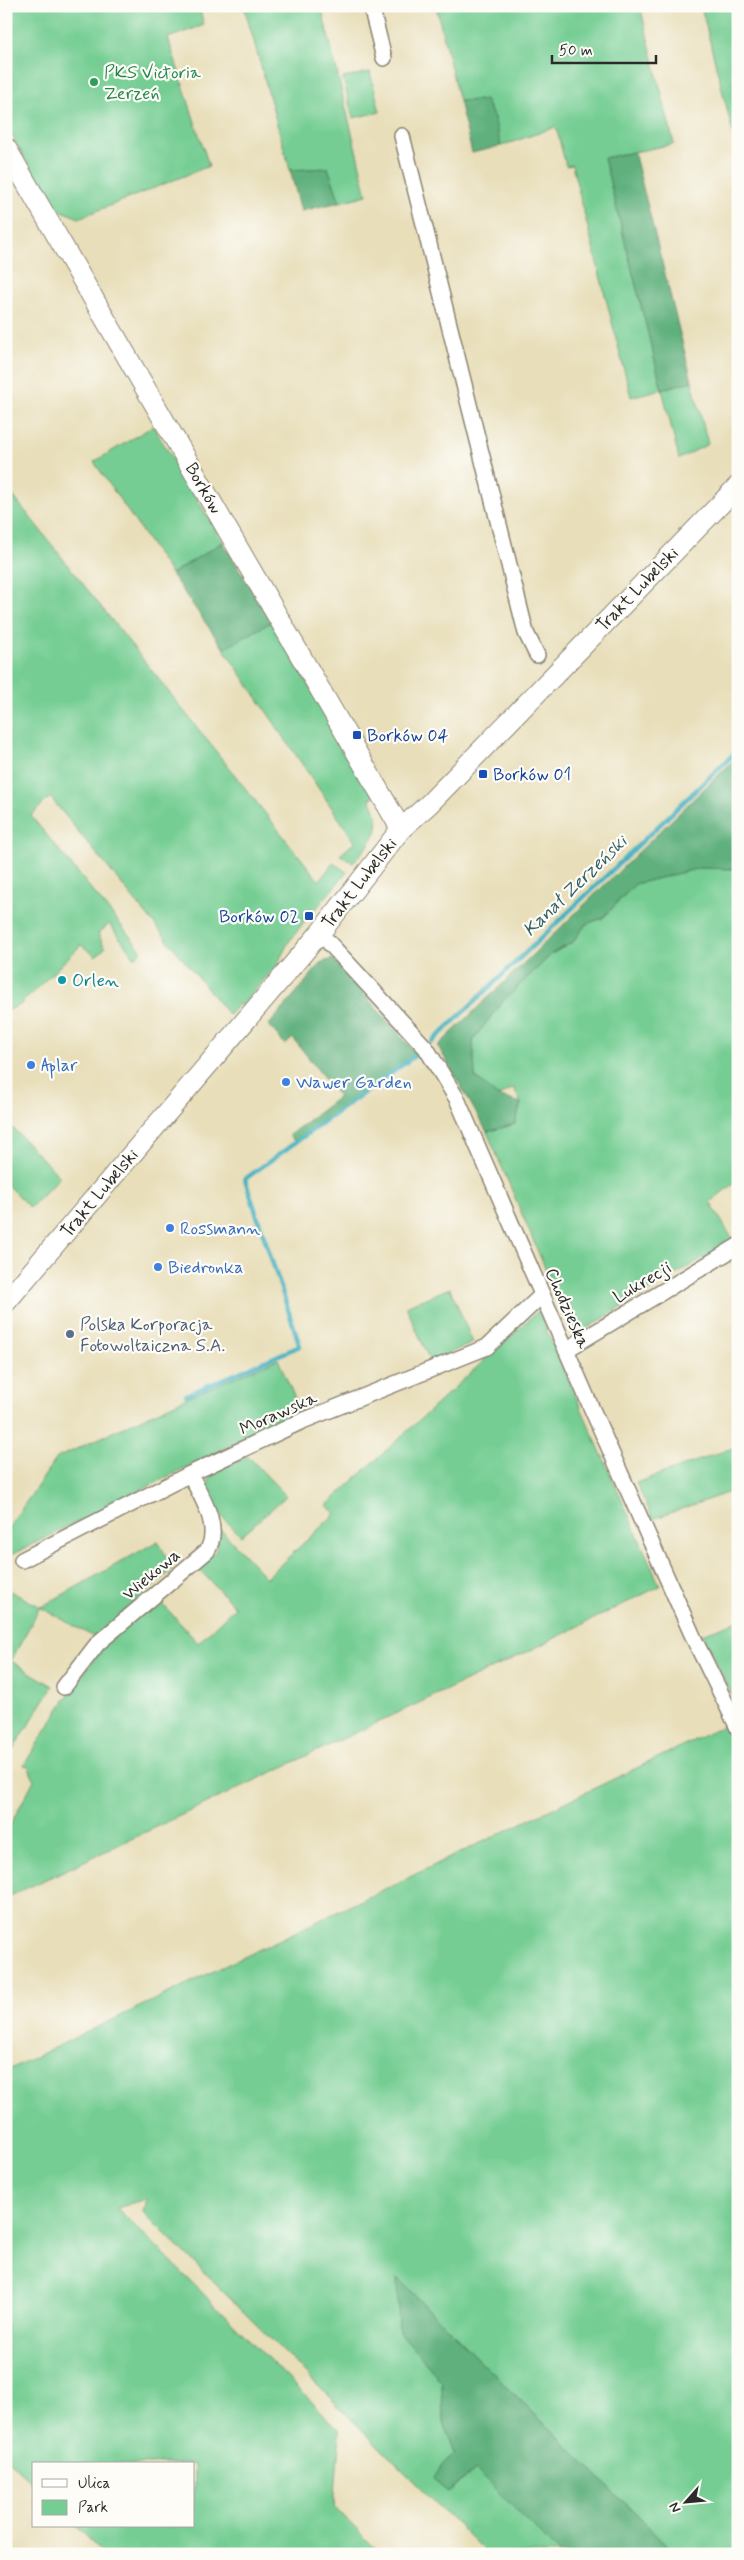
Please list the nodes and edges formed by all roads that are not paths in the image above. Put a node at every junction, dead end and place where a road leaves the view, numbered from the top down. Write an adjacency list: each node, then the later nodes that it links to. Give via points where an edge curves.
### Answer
1 (371, 6): 2 (street)
2 (384, 58)
3 (402, 136): 6 (street, via 526,633)
4 (6, 148): 7 (street, Borków)
5 (738, 486): 7 (street, Trakt Lubelski)
6 (537, 655)
7 (401, 829): 8 (street, Trakt Lubelski)
8 (320, 933): 10 (street, Chodzieska, via 426,1048 442,1072 457,1099); 11 (street, Trakt Lubelski)
9 (738, 1246): 12 (street, Lukrecji)
10 (542, 1294): 12 (street, Chodzieska); 13 (street, Morawska, via 487,1347 300,1422)
11 (6, 1302)
12 (566, 1350): 16 (street, Chodzieska, via 692,1633)
13 (190, 1474): 14 (street, Morawska); 15 (street, Wiekowa, via 210,1518 213,1536 207,1551 98,1643)
14 (22, 1560)
15 (64, 1687)
16 (738, 1728)

